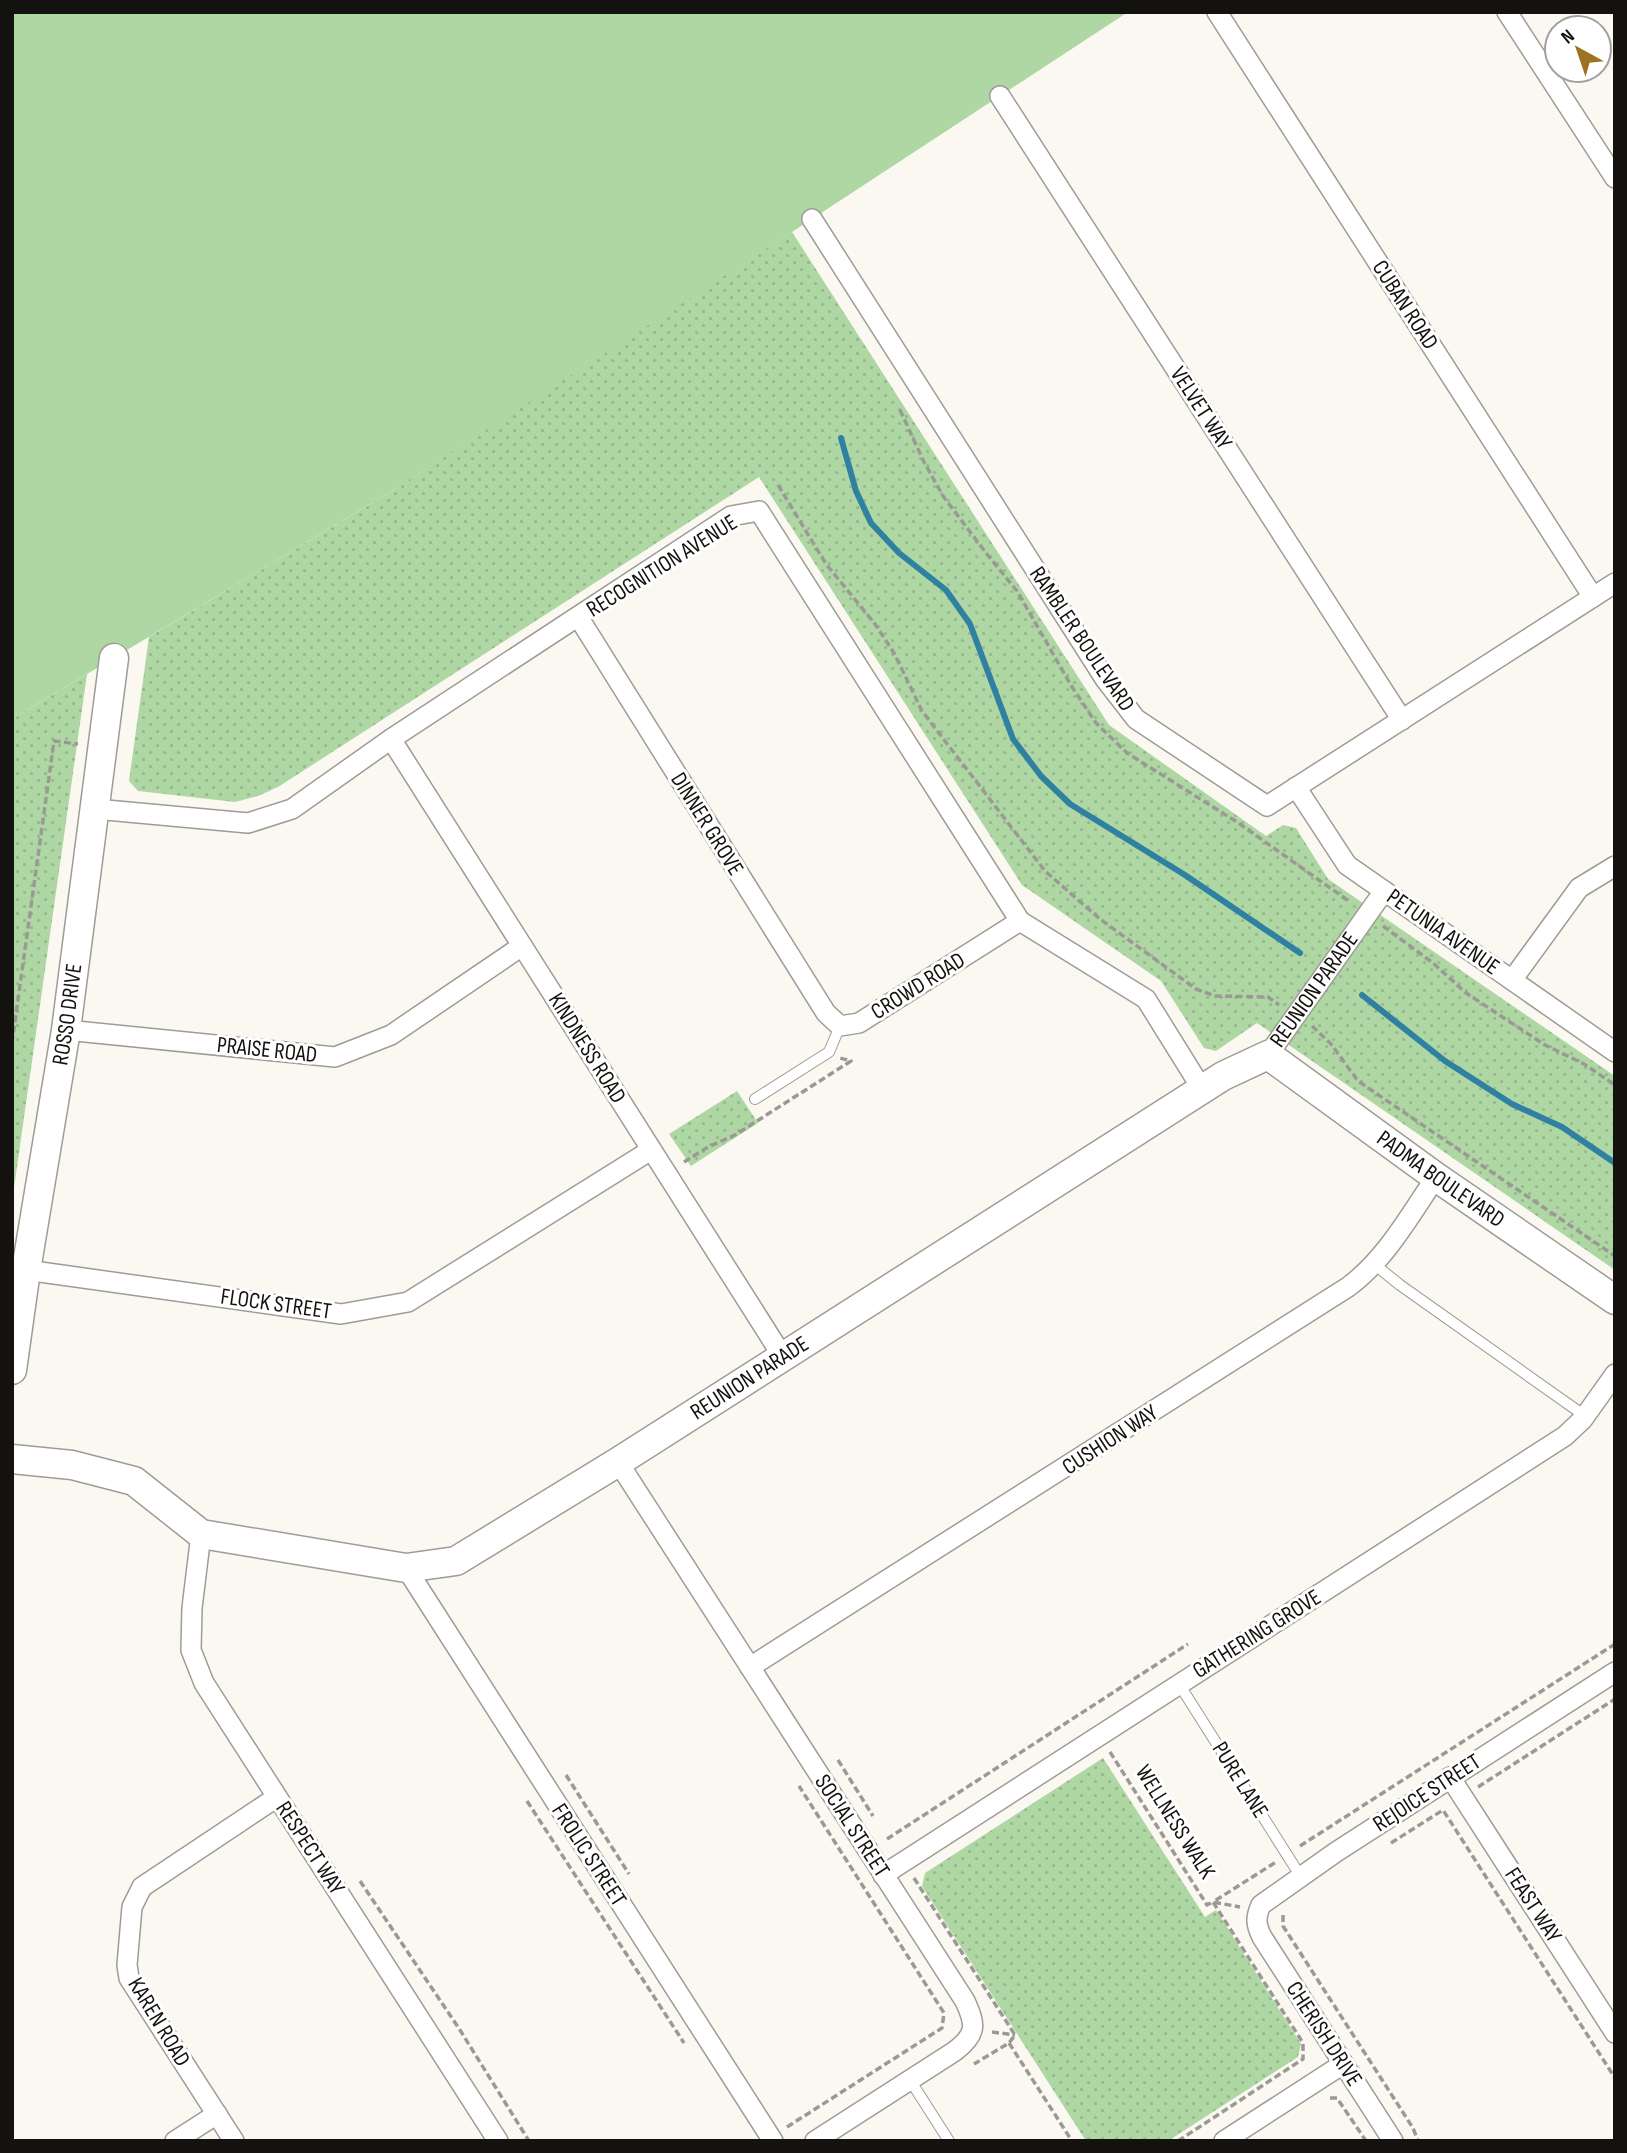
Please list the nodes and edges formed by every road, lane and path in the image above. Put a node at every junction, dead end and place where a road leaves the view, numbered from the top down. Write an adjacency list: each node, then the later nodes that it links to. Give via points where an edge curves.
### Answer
1 (1217, 12): 8 (street, CUBAN ROAD)
2 (1507, 12): 4 (street)
3 (1000, 96): 11 (street, VELVET WAY)
4 (1615, 178)
5 (812, 219): 14 (street, RAMBLER BOULEVARD, via 1105,679 1136,719 1268,806)
6 (778, 485): 22 (path, via 826,564 894,653 922,711 1045,871 1100,919 1196,989 1215,996 1268,997)
7 (1615, 583): 8 (street, RAMBLER BOULEVARD)
8 (1593, 597): 11 (street, RAMBLER BOULEVARD)
9 (579, 618): 12 (street, RECOGNITION AVENUE); 19 (street, RECOGNITION AVENUE, via 731,516 759,511); 23 (street, DINNER GROVE, via 826,1013)
10 (114, 658): 13 (street, ROSSO DRIVE)
11 (1402, 720): 14 (street, RAMBLER BOULEVARD)
12 (391, 739): 15 (street, RECOGNITION AVENUE, via 292,808 248,822); 20 (street, KINDNESS ROAD)
13 (104, 748): 15 (street, ROSSO DRIVE); 25 (path, via 54,741)
14 (1296, 787): 17 (street, PETUNIA AVENUE, via 1347,865)
15 (95, 809): 24 (street, ROSSO DRIVE)
16 (1615, 866): 21 (street, via 1579,888)
17 (1384, 891): 18 (street, REUNION PARADE); 21 (street, PETUNIA AVENUE)
18 (1367, 914): 22 (street, REUNION PARADE); 28 (path, via 1466,993)
19 (1020, 921): 23 (street, CROWD ROAD, via 859,1023); 29 (street, RECOGNITION AVENUE, via 1146,999)
20 (522, 946): 24 (street, PRAISE ROAD, via 391,1035 335,1057); 31 (street, KINDNESS ROAD)
21 (1512, 980): 26 (street, PETUNIA AVENUE)
22 (1296, 1016): 27 (street, REUNION PARADE); 33 (path, via 1332,1044 1358,1081)
23 (840, 1026): 30 (lane, via 829,1052)
24 (66, 1030): 35 (street, ROSSO DRIVE)
25 (12, 1043)
26 (1615, 1052)
27 (1268, 1055): 29 (street, REUNION PARADE); 32 (street, PADMA BOULEVARD)
28 (1615, 1085)
29 (1202, 1089): 37 (street, REUNION PARADE)
30 (755, 1099)
31 (651, 1150): 35 (street, FLOCK STREET, via 408,1302 341,1314); 37 (street, KINDNESS ROAD)
32 (1436, 1177): 34 (street, CUSHION WAY); 36 (street, PADMA BOULEVARD)
33 (1615, 1256)
34 (1374, 1264): 40 (lane); 47 (street, CUSHION WAY, via 1348,1287)
35 (26, 1270): 38 (street, ROSSO DRIVE)
36 (1615, 1300)
37 (783, 1357): 42 (street, REUNION PARADE)
38 (12, 1370)
39 (1615, 1374): 40 (street, GATHERING GROVE)
40 (1585, 1416): 49 (street, GATHERING GROVE, via 1552,1445)
41 (12, 1459): 43 (street, REUNION PARADE, via 72,1465 134,1480)
42 (618, 1462): 44 (street, REUNION PARADE, via 456,1561); 47 (street, SOCIAL STREET)
43 (201, 1534): 44 (street, REUNION PARADE); 54 (street, RESPECT WAY, via 191,1650 204,1683)
44 (406, 1568): 75 (street, FROLIC STREET)
45 (1188, 1644): 58 (path)
46 (1615, 1644): 60 (path)
47 (750, 1667): 61 (street, SOCIAL STREET)
48 (1615, 1672): 52 (street, REJOICE STREET)
49 (1178, 1684): 60 (lane, PURE LANE); 61 (street, GATHERING GROVE)
50 (1615, 1699): 55 (path)
51 (1110, 1752): 64 (path, WELLNESS WALK, via 1207,1905)
52 (1451, 1777): 55 (street, FEAST WAY); 62 (street, REJOICE STREET)
53 (799, 1786): 75 (path, via 944,2013 942,2028)
54 (277, 1797): 74 (street, KAREN ROAD, via 142,1887 132,1907 129,1978); 78 (street, RESPECT WAY)
55 (1464, 1797): 57 (path); 67 (street, FEAST WAY)
56 (527, 1801): 69 (path)
57 (1443, 1810): 59 (path); 71 (path)
58 (887, 1839)
59 (1385, 1847)
60 (1287, 1855): 62 (lane, PURE LANE); 64 (path)
61 (883, 1875): 72 (street, SOCIAL STREET, via 973,2019 973,2032 965,2043)
62 (1301, 1877): 66 (street, REJOICE STREET, via 1261,1905)
63 (360, 1881): 79 (path)
64 (1213, 1902): 83 (path, via 1303,2043 1303,2059)
65 (1283, 1915): 87 (path, via 1283,1926)
66 (1257, 1926): 70 (street, CHERISH DRIVE)
67 (1615, 2033)
68 (1009, 2043): 82 (path)
69 (686, 2047)
70 (1343, 2064): 84 (street); 86 (street, CHERISH DRIVE)
71 (1615, 2078)
72 (910, 2080): 80 (street, SOCIAL STREET); 81 (lane)
73 (1332, 2097): 85 (path)
74 (217, 2114): 76 (street); 77 (street, KAREN ROAD)
75 (772, 2139)
76 (174, 2141)
77 (234, 2141)
78 (498, 2141)
79 (529, 2141)
80 (816, 2141)
81 (949, 2141)
82 (1072, 2141)
83 (1178, 2141)
84 (1224, 2141)
85 (1366, 2141)
86 (1393, 2141)
87 (1418, 2141)

